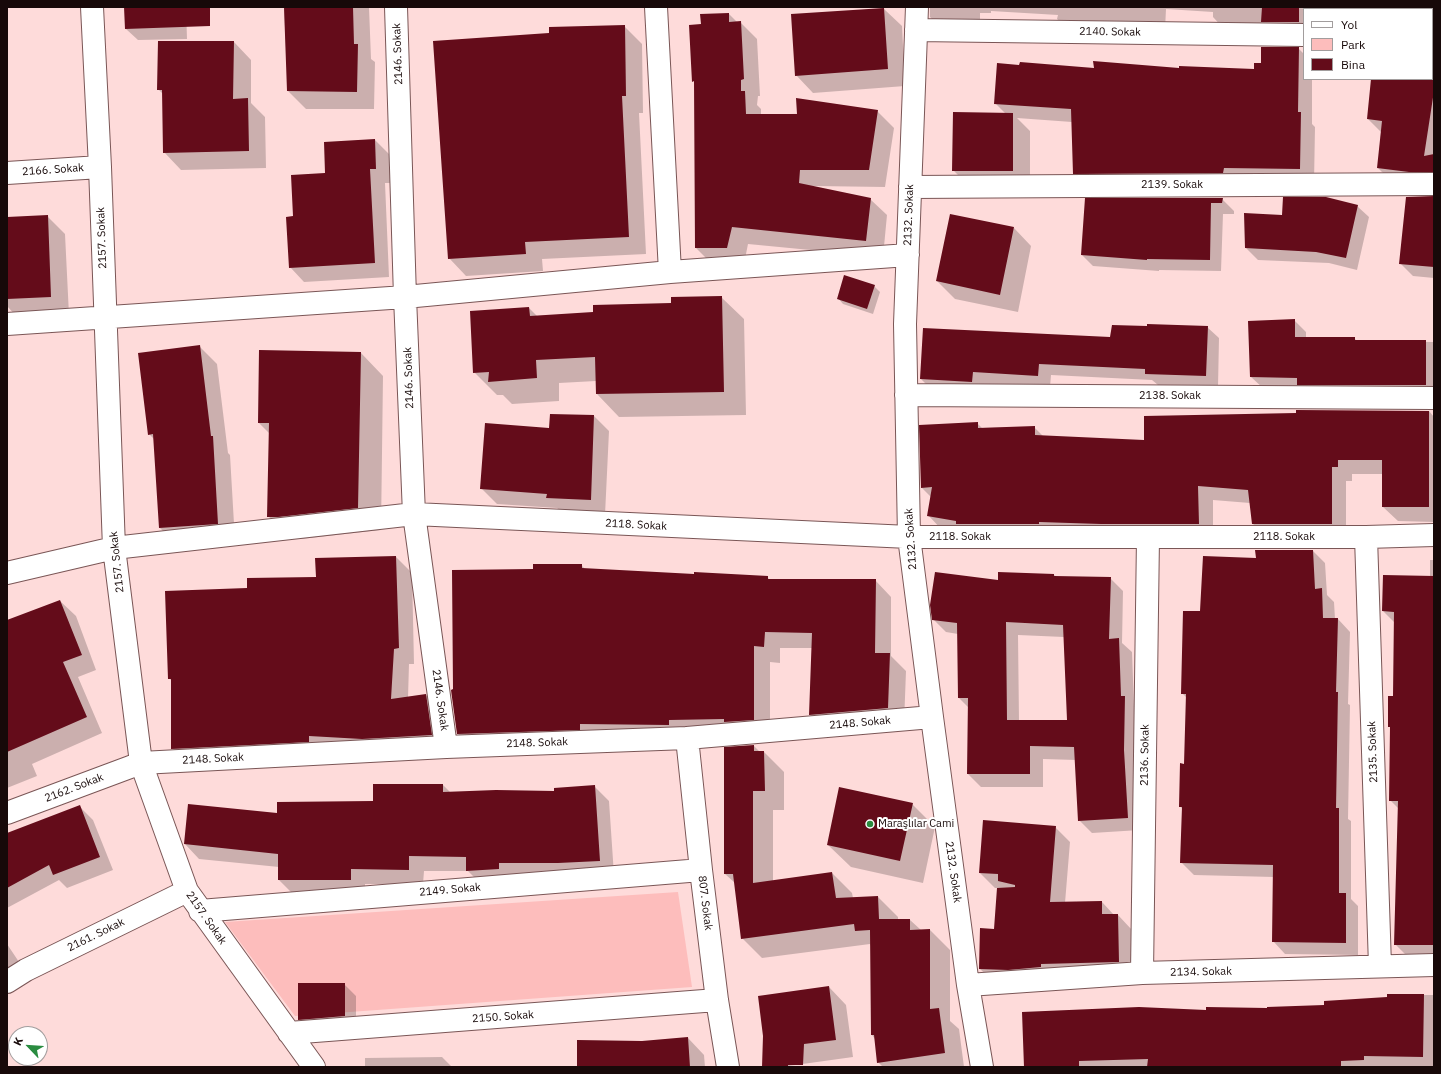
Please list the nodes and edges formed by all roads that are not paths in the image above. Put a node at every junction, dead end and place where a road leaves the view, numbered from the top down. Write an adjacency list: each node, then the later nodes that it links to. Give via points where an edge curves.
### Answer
1 (92, 7): 7 (street, 2157. Sokak)
2 (396, 7): 13 (street, 2146. Sokak)
3 (656, 7): 12 (street)
4 (917, 7): 5 (street, 2132. Sokak)
5 (916, 30): 6 (street, 2140. Sokak); 10 (street, 2132. Sokak)
6 (1303, 35)
7 (100, 167): 8 (street, 2166. Sokak); 14 (street, 2157. Sokak)
8 (7, 173)
9 (1434, 184): 10 (street, 2139. Sokak)
10 (910, 187): 11 (street, 2132. Sokak)
11 (908, 255): 12 (street); 16 (street, 2132. Sokak, via 905,324)
12 (670, 272): 13 (street)
13 (405, 297): 14 (street); 18 (street, 2146. Sokak)
14 (105, 318): 15 (street); 23 (street, 2157. Sokak)
15 (7, 324)
16 (906, 395): 17 (street, 2138. Sokak); 20 (street, 2132. Sokak)
17 (1434, 398)
18 (414, 514): 20 (street, 2118. Sokak); 23 (street, 2118. Sokak); 27 (street, 2146. Sokak)
19 (1434, 535): 22 (street, 2118. Sokak)
20 (909, 537): 21 (street, 2118. Sokak); 25 (street, 2132. Sokak)
21 (1148, 537): 22 (street, 2118. Sokak); 35 (street, 2136. Sokak)
22 (1366, 537): 34 (street, 2135. Sokak)
23 (114, 548): 24 (street, 2118. Sokak); 28 (street, 2157. Sokak)
24 (7, 573)
25 (932, 717): 26 (street, 2148. Sokak); 37 (street, 2132. Sokak)
26 (687, 738): 27 (street, 2148. Sokak); 30 (street, 807. Sokak)
27 (446, 747): 28 (street, 2148. Sokak)
28 (141, 763): 29 (street, 2162. Sokak); 31 (street, 2157. Sokak)
29 (7, 813)
30 (701, 870): 32 (street, 2149. Sokak); 38 (street, 807. Sokak)
31 (186, 891): 32 (street, 2157. Sokak); 36 (street, 2161. Sokak, via 26,970)
32 (200, 911): 39 (street, 2157. Sokak)
33 (1434, 965): 34 (street, 2134. Sokak)
34 (1380, 966): 35 (street, 2134. Sokak)
35 (1142, 973): 37 (street, 2134. Sokak)
36 (7, 982)
37 (968, 985): 42 (street, 2132. Sokak)
38 (717, 1000): 39 (street, 2150. Sokak); 41 (street, 807. Sokak)
39 (289, 1033): 40 (street, 2157. Sokak)
40 (314, 1067)
41 (728, 1067)
42 (982, 1067)

